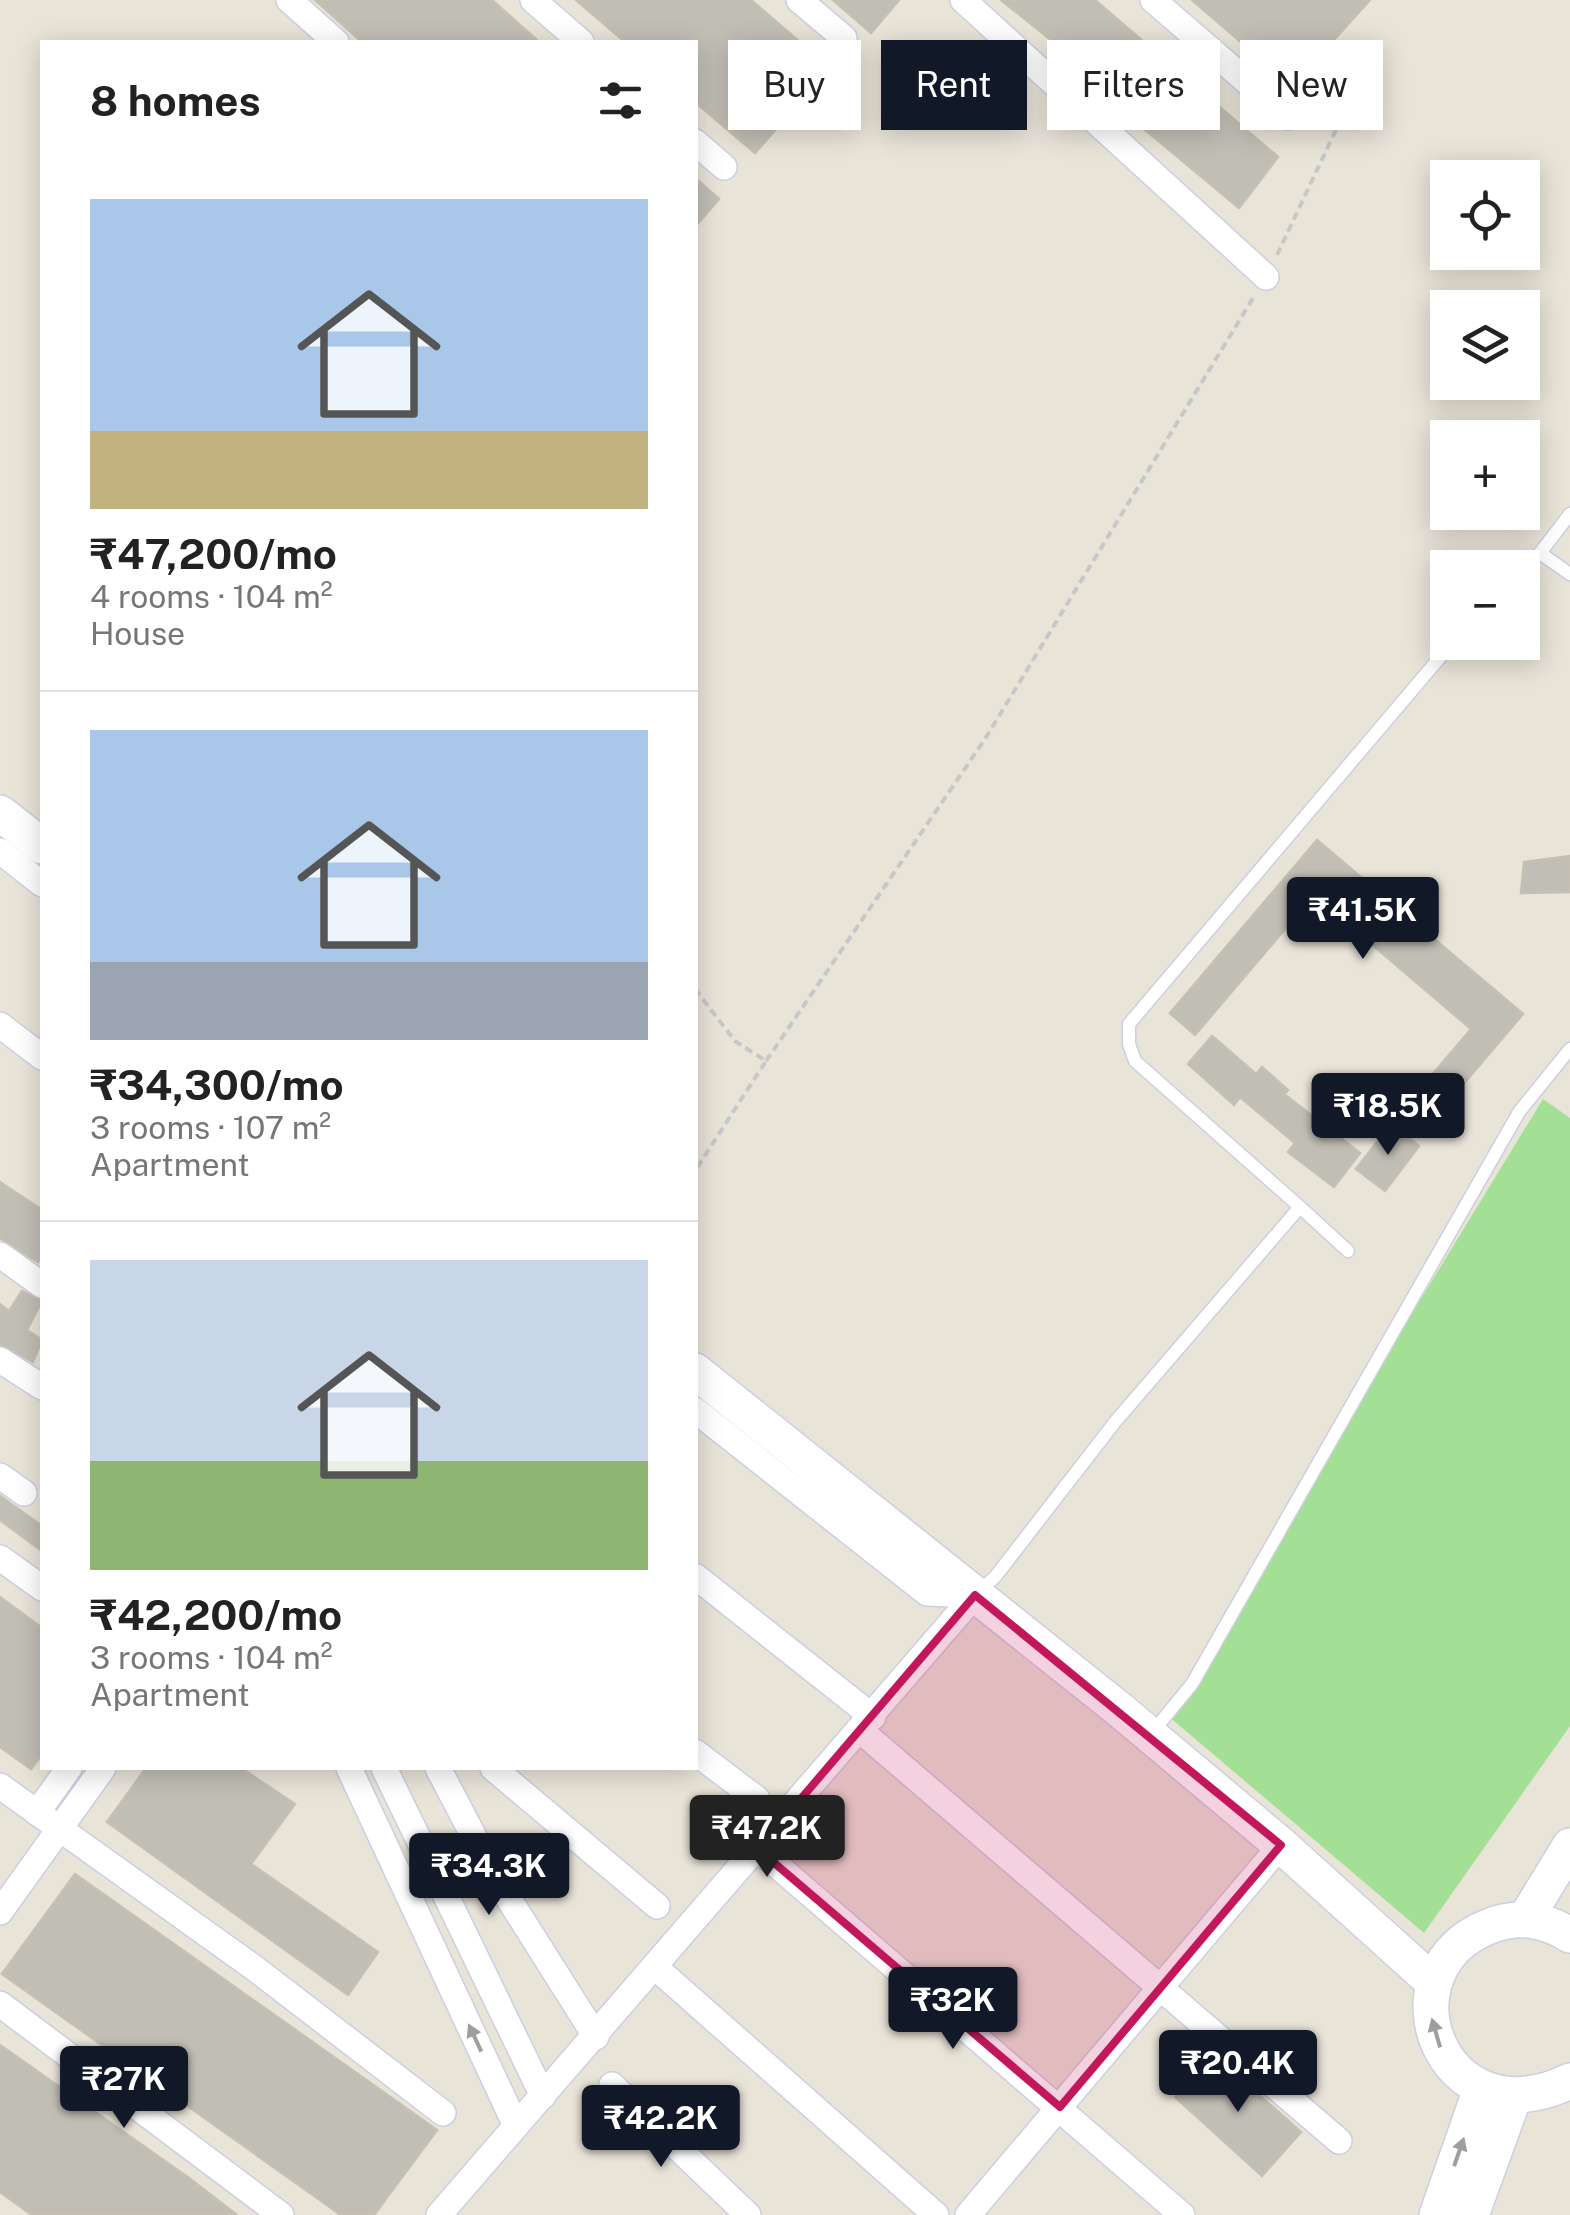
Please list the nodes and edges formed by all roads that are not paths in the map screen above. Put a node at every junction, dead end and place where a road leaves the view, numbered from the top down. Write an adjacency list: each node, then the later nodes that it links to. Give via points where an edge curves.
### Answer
1 (289, 0): 7 (street)
2 (533, 0): 8 (street)
3 (799, 0): 6 (street)
4 (964, 0): 12 (street)
5 (1153, 0): 9 (street)
6 (844, 38)
7 (334, 40)
8 (580, 40)
9 (1240, 75)
10 (698, 145): 11 (street)
11 (724, 167)
12 (1266, 276)
13 (1570, 514): 14 (lane)
14 (1540, 553): 15 (lane)
15 (1570, 574)
16 (1439, 660): 24 (lane, via 1129,1024 1135,1061)
17 (0, 813): 18 (street)
18 (40, 844)
19 (0, 851): 20 (street)
20 (40, 882)
21 (0, 1024): 23 (street)
22 (1570, 1048): 39 (lane, via 1519,1112 1192,1684)
23 (40, 1056)
24 (1300, 1207): 25 (lane); 37 (lane)
25 (1348, 1251)
26 (0, 1255): 27 (street)
27 (40, 1285)
28 (0, 1360): 30 (street)
29 (698, 1373): 37 (street)
30 (40, 1387)
31 (699, 1421): 37 (street, via 927,1593)
32 (0, 1476): 33 (street)
33 (24, 1493)
34 (0, 1558): 36 (street)
35 (698, 1579): 38 (street)
36 (40, 1587)
37 (974, 1595): 38 (street); 39 (street)
38 (867, 1724): 53 (street); 60 (street)
39 (1148, 1737): 51 (street)
40 (698, 1754): 48 (street)
41 (68, 1770): 49 (street)
42 (103, 1770): 50 (street)
43 (350, 1770): 69 (street, one-way to 43)
44 (385, 1770): 66 (street)
45 (439, 1770): 62 (street, via 495,1877)
46 (496, 1770): 54 (street)
47 (0, 1786): 49 (street)
48 (757, 1800)
49 (37, 1813): 50 (street)
50 (59, 1829): 55 (street); 68 (street, via 253,1966)
51 (1281, 1846): 59 (street); 60 (street)
52 (1570, 1846): 56 (street)
53 (758, 1849): 58 (street); 67 (street)
54 (657, 1906)
55 (0, 1912)
56 (1526, 1918): 57 (street); 59 (street, via 1471,1935)
57 (1569, 1933)
58 (654, 1967): 62 (street); 74 (street)
59 (1434, 1983): 65 (street, one-way to 59, via 1452,2065 1434,2033)
60 (1161, 1988): 67 (street); 70 (street)
61 (0, 2004): 71 (street)
62 (596, 2037): 66 (street)
63 (1570, 2081): 65 (street, via 1543,2094)
64 (612, 2085): 73 (street)
65 (1498, 2093): 77 (street, one-way to 65); 78 (street)
66 (543, 2096): 69 (street)
67 (1060, 2107): 75 (street); 76 (street)
68 (443, 2113)
69 (516, 2126): 72 (street)
70 (1340, 2141)
71 (282, 2215)
72 (439, 2215)
73 (748, 2215)
74 (936, 2215)
75 (968, 2215)
76 (1182, 2215)
77 (1437, 2215)
78 (1472, 2215)

